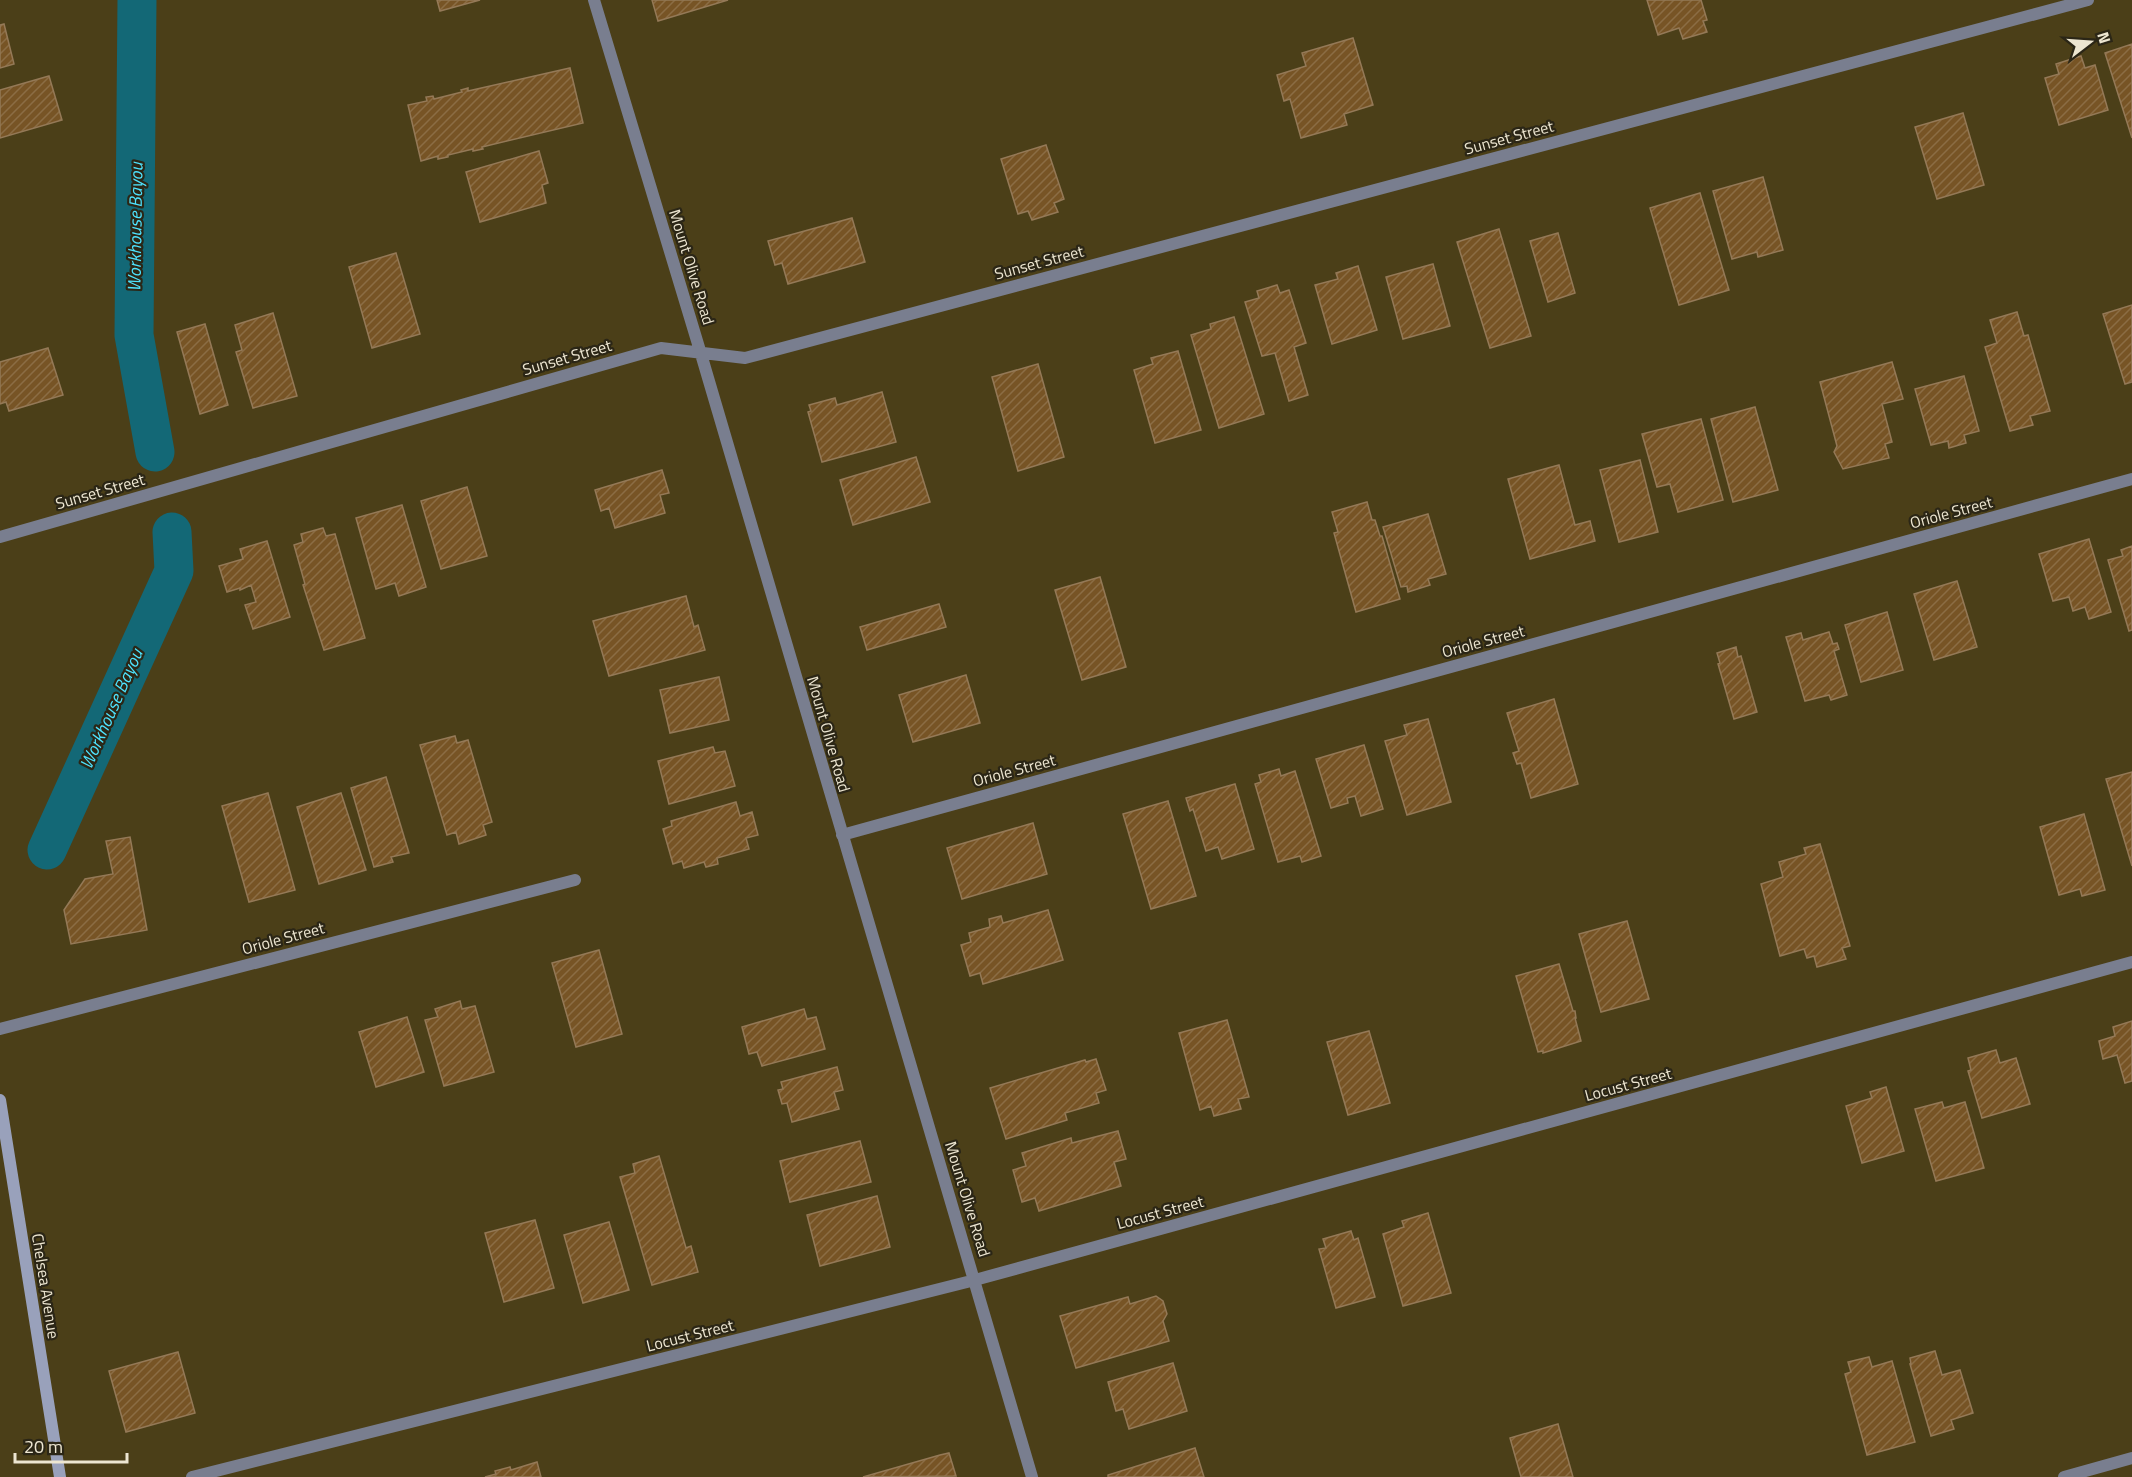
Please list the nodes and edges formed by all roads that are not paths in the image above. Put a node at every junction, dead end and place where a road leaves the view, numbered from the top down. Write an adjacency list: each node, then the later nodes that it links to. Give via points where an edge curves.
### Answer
1 (594, 0): 3 (street, Mount Olive Road)
2 (2088, 0): 3 (street, Sunset Street, via 745,358)
3 (701, 354): 5 (street, Sunset Street, via 661,348); 6 (street, Mount Olive Road)
4 (2132, 479): 6 (street, Oriole Street)
5 (0, 537)
6 (842, 835): 11 (street, Mount Olive Road)
7 (574, 880): 9 (street, Oriole Street)
8 (2132, 962): 11 (street, Locust Street)
9 (0, 1029)
10 (0, 1100): 13 (main road, Chelsea Avenue)
11 (975, 1280): 14 (street, Locust Street); 15 (street, Mount Olive Road)
12 (2132, 1458): 16 (street)
13 (60, 1477)
14 (192, 1477)
15 (1032, 1477)
16 (2064, 1477)

